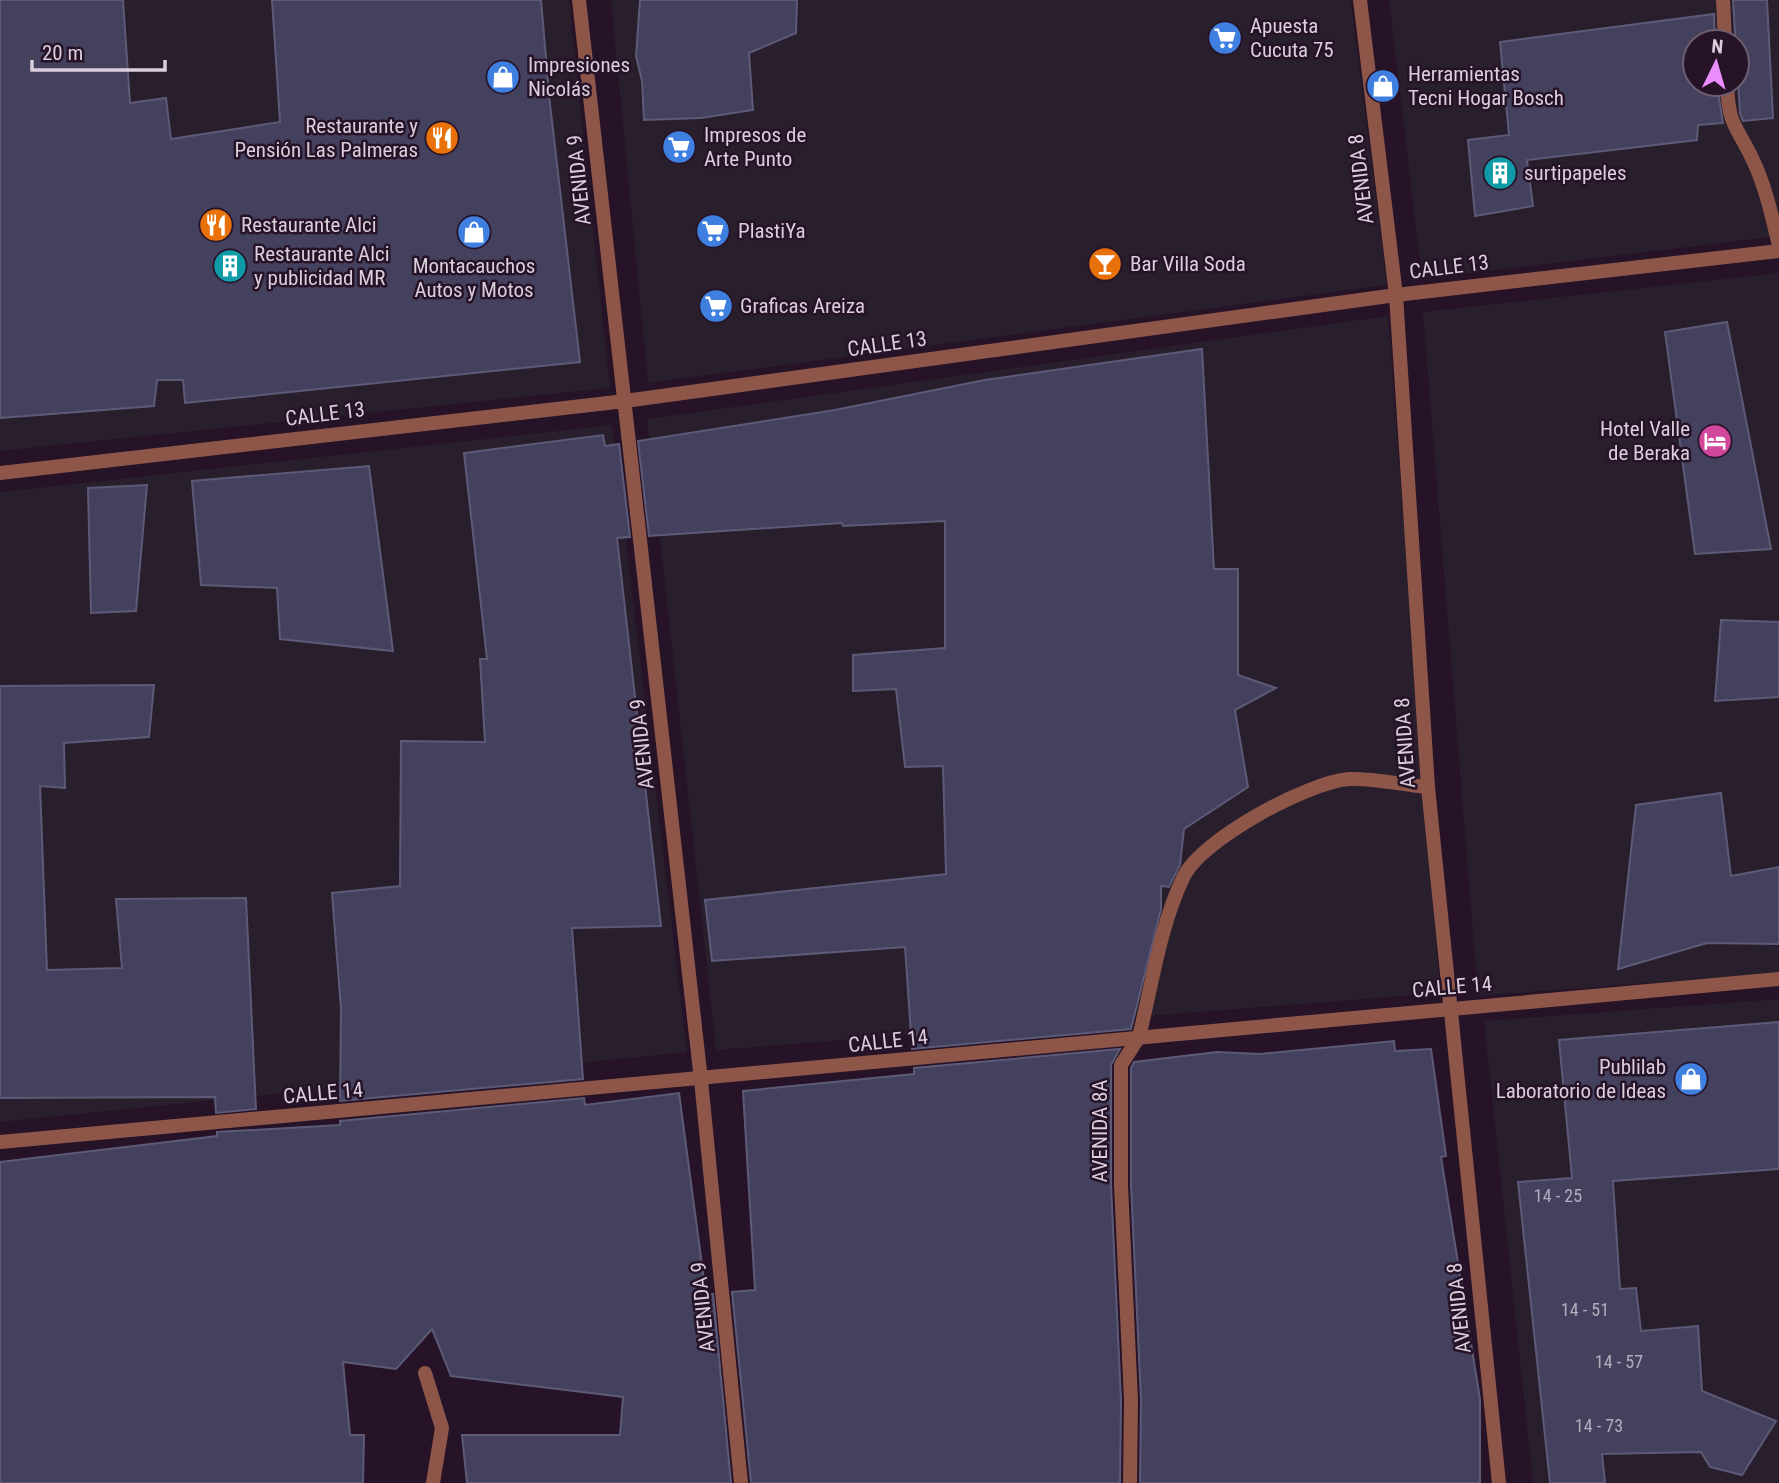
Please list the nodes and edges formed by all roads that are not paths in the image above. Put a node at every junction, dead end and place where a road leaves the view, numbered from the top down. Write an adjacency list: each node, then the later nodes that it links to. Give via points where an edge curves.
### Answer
1 (579, 0): 8 (street, AVENIDA 9)
2 (1360, 0): 7 (street, AVENIDA 8)
3 (1723, 0): 4 (street)
4 (1724, 28)
5 (1729, 98): 6 (street, via 1732,127 1751,156 1772,212)
6 (1779, 248): 7 (street, CALLE 13)
7 (1396, 295): 8 (street, CALLE 13); 10 (street, AVENIDA 8)
8 (625, 401): 9 (street, CALLE 13); 14 (street, AVENIDA 9)
9 (0, 473)
10 (1428, 787): 12 (street, AVENIDA 8); 13 (street, AVENIDA 8A, via 1348,779 1284,799 1198,855 1183,877 1168,923)
11 (1779, 979): 12 (street, CALLE 14)
12 (1449, 1009): 13 (street, CALLE 14); 20 (street, AVENIDA 8)
13 (1139, 1037): 14 (street, CALLE 14); 19 (street, AVENIDA 8A, via 1121,1065)
14 (701, 1080): 15 (street, CALLE 14); 18 (street, AVENIDA 9)
15 (0, 1142)
16 (425, 1373): 17 (street, via 442,1428)
17 (433, 1483)
18 (741, 1483)
19 (1130, 1483)
20 (1499, 1483)

